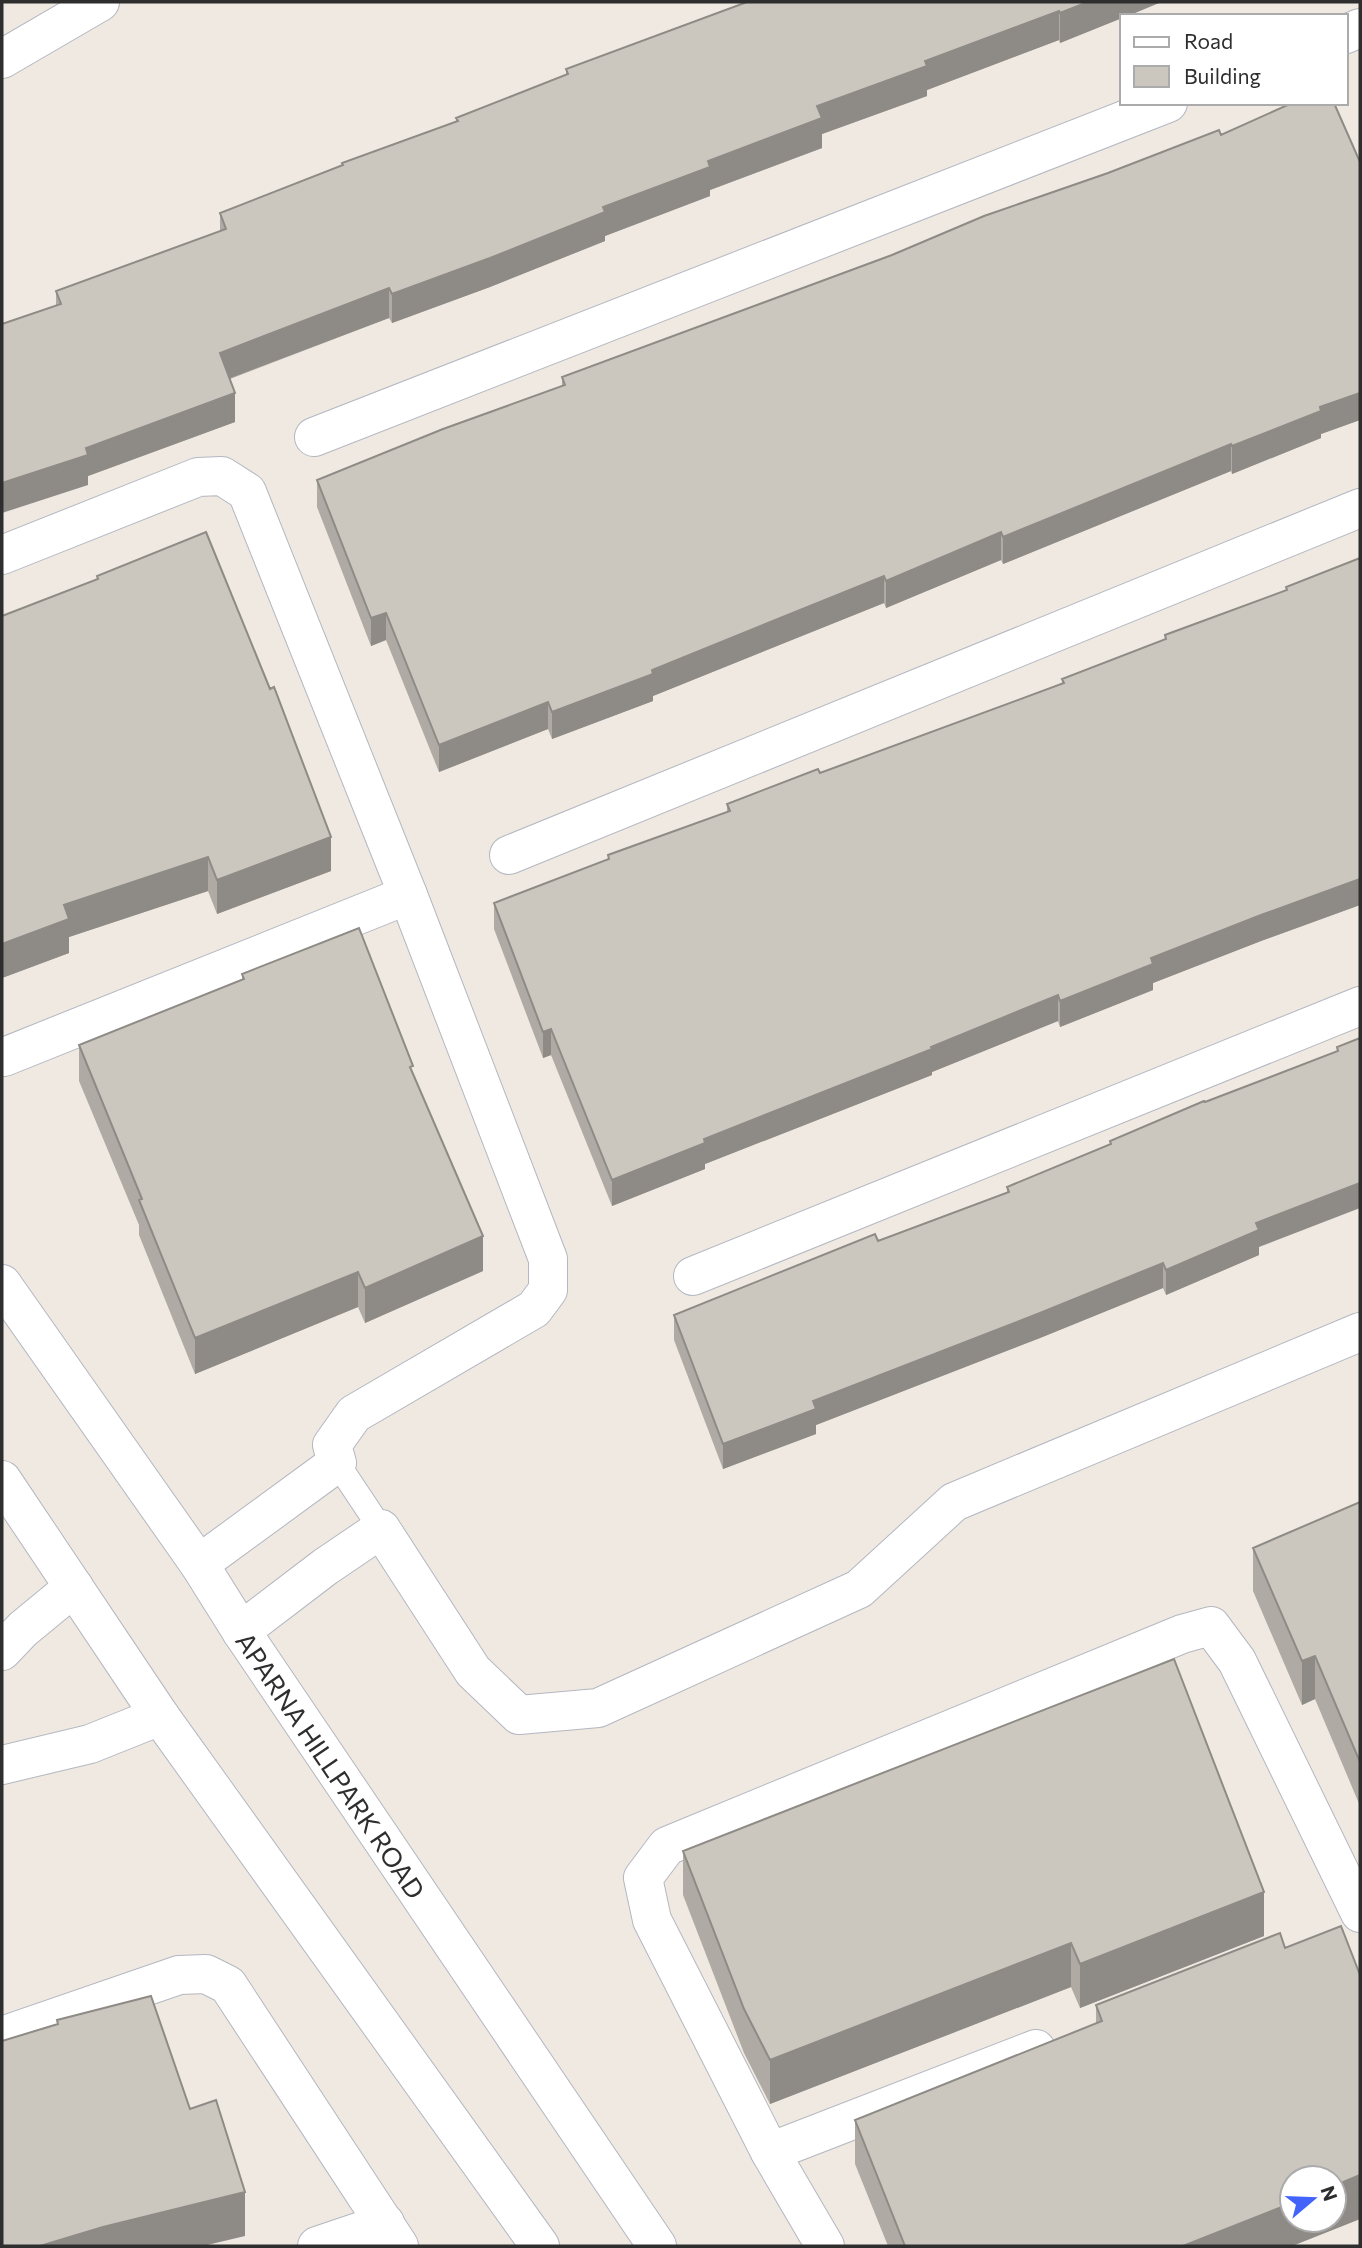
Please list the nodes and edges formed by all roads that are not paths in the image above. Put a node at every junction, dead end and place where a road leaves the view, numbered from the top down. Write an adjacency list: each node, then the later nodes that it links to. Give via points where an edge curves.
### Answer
1 (100, 2): 2 (street)
2 (2, 59)
3 (1163, 105): 4 (street)
4 (314, 438)
5 (1360, 508): 7 (street)
6 (2, 555): 8 (street, via 198,477 222,476 247,492)
7 (509, 855)
8 (408, 895): 10 (street); 14 (street, via 548,1259 548,1290 534,1309 354,1414 332,1445)
9 (1360, 1006): 11 (street)
10 (4, 1057)
11 (693, 1276)
12 (2, 1284): 17 (street, APARNA HILLPARK ROAD)
13 (1360, 1332): 16 (street, via 954,1502 859,1589 598,1708 519,1715 473,1671)
14 (337, 1463): 16 (lane); 17 (street)
15 (2, 1480): 18 (street)
16 (381, 1529): 19 (street)
17 (199, 1564): 19 (street, APARNA HILLPARK ROAD)
18 (74, 1587): 20 (street); 21 (street)
19 (241, 1631): 30 (street, APARNA HILLPARK ROAD)
20 (2, 1651)
21 (160, 1716): 22 (street, via 90,1744); 29 (street)
22 (2, 1765)
23 (1352, 1922): 26 (street, via 1237,1661 1212,1626 1182,1633 667,1846 643,1878 652,1920)
24 (2, 2036): 27 (street, via 179,1975 206,1973 228,1984)
25 (1065, 2037): 26 (street)
26 (770, 2152): 31 (street)
27 (392, 2235): 28 (street)
28 (317, 2246)
29 (540, 2246)
30 (657, 2246)
31 (825, 2246)

